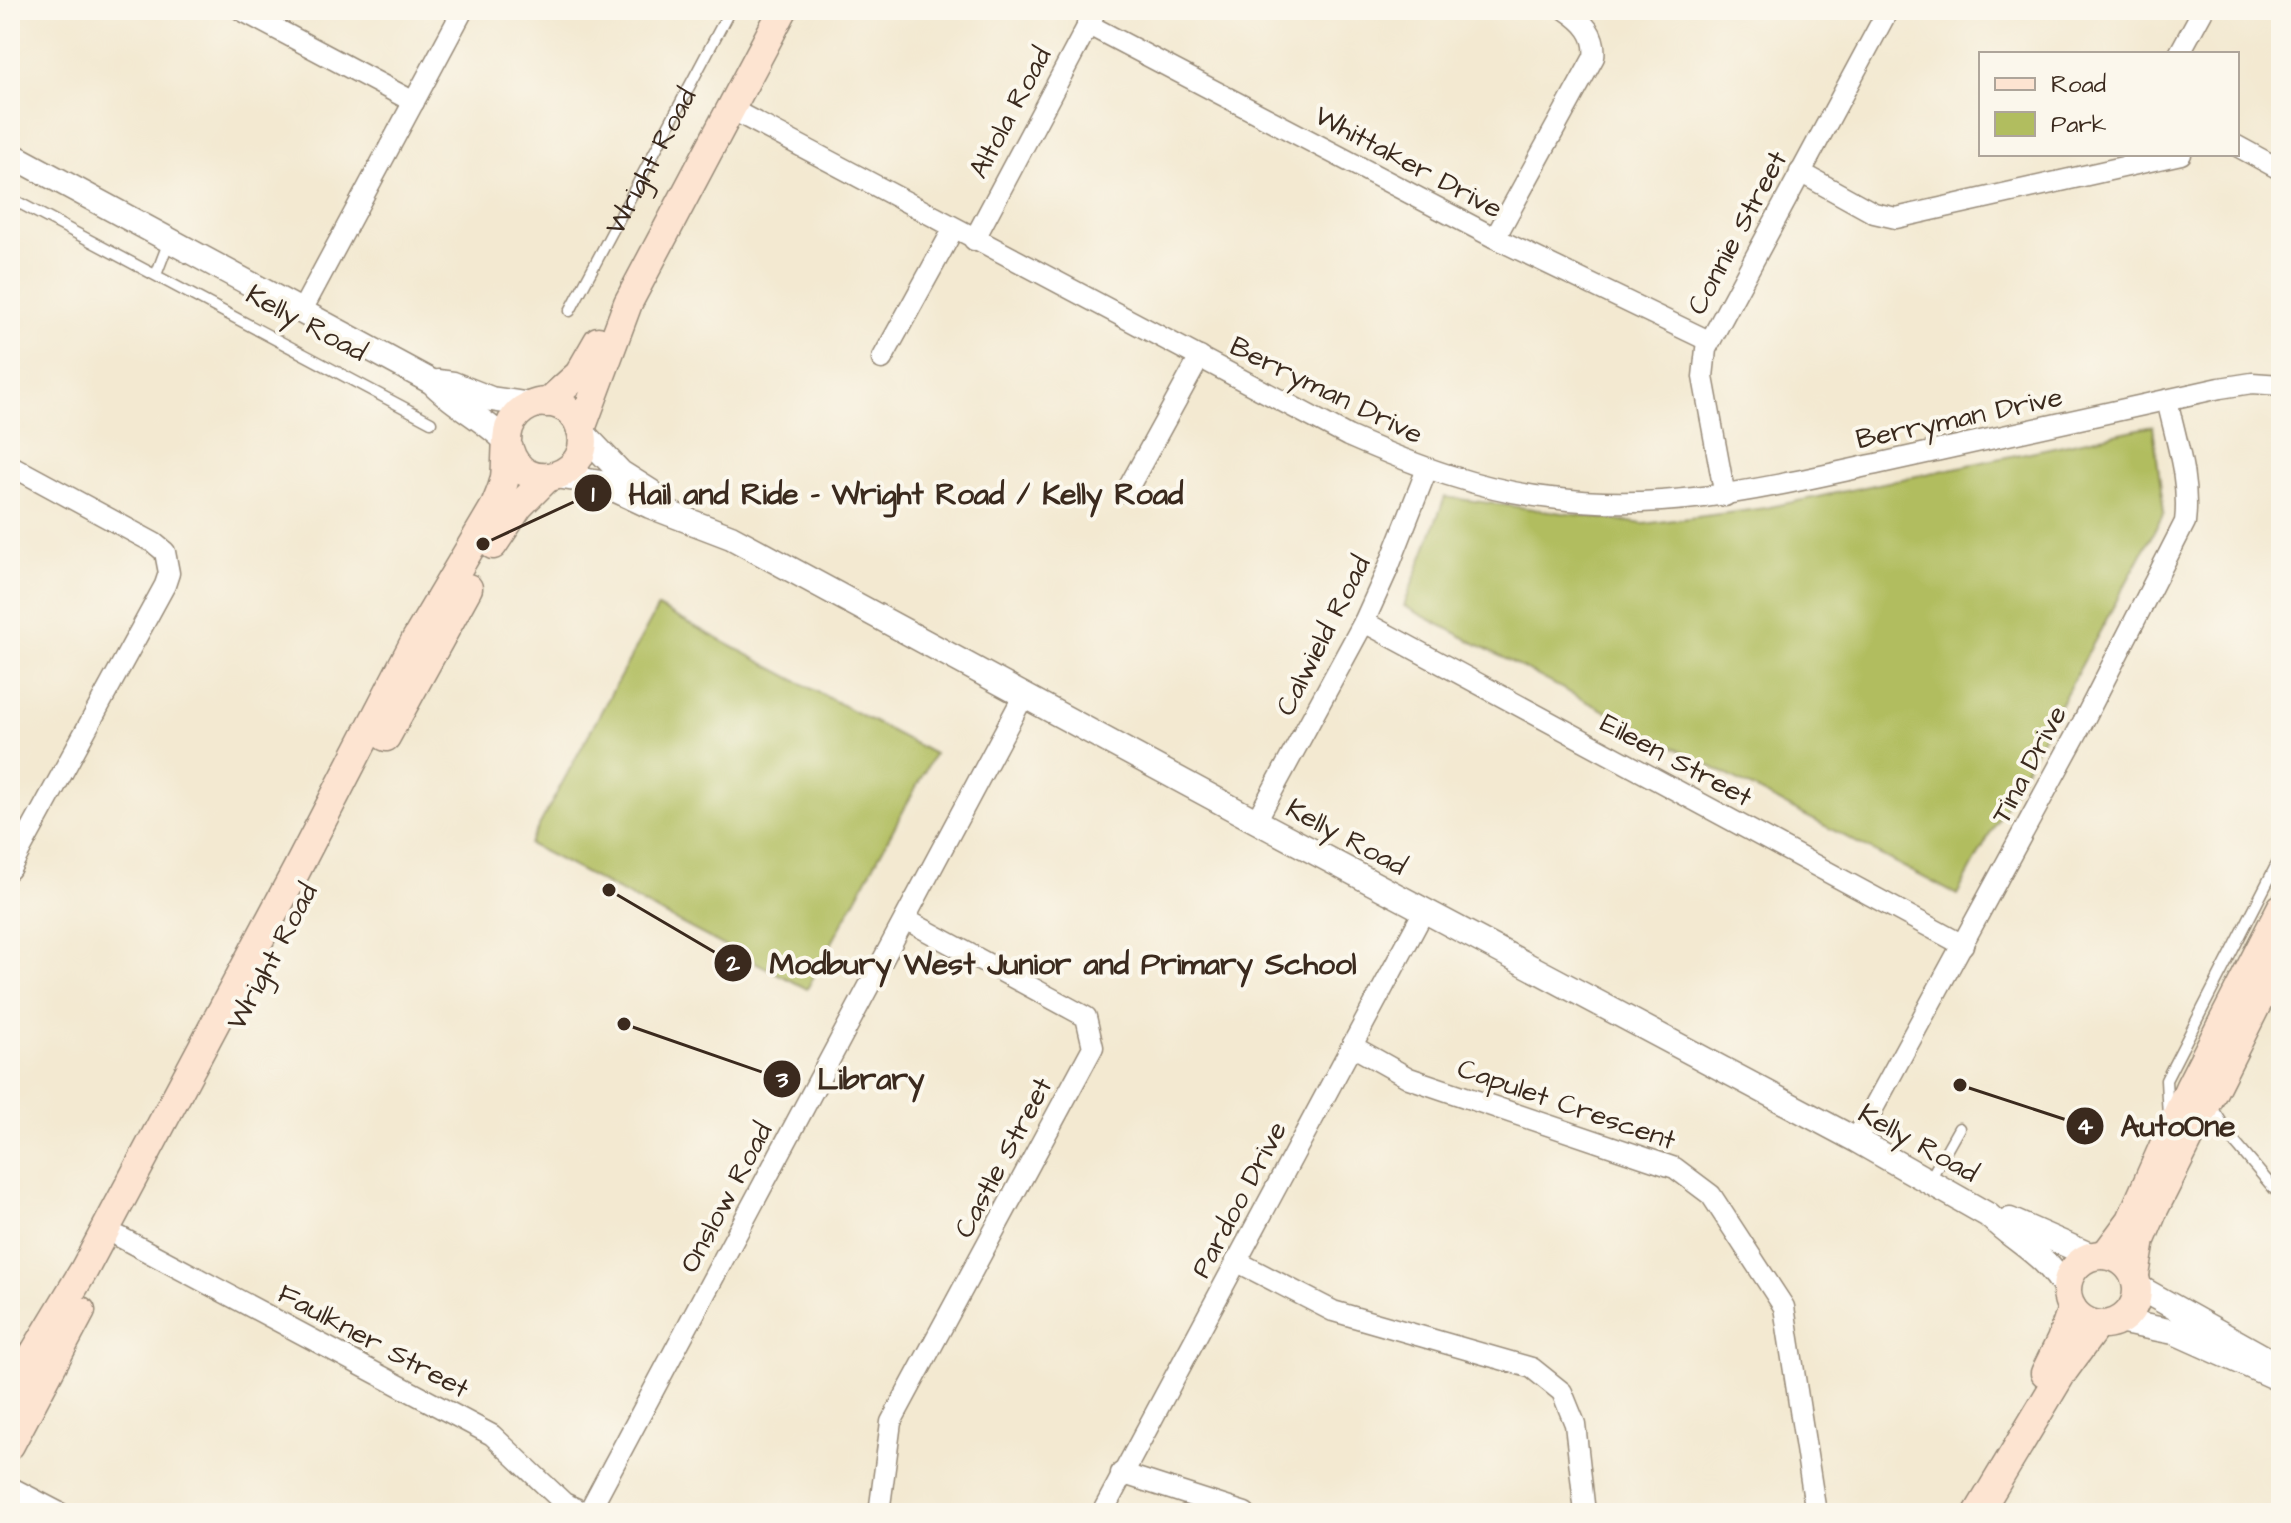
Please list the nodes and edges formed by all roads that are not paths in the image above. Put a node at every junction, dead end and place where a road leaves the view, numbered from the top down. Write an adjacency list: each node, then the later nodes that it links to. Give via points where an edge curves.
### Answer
1 (241, 10): 10 (street)
2 (463, 10): 10 (street)
3 (730, 10): 25 (lane, Wright Road)
4 (783, 10): 11 (main road, Wright Road)
5 (1566, 10): 20 (street, via 1593,37 1594,57)
6 (1888, 10): 17 (street, Connie Street)
7 (2203, 10): 9 (street)
8 (1091, 17): 20 (street, Whittaker Drive); 21 (street, Altola Road)
9 (2180, 52)
10 (414, 102): 26 (street)
11 (731, 109): 19 (street, Berryman Drive); 24 (main road, Wright Road)
12 (2239, 147): 16 (street)
13 (10, 154): 22 (street, Kelly Road)
14 (2161, 156): 15 (street)
15 (2122, 160): 17 (street, via 1896,218 1874,213)
16 (2281, 170)
17 (1800, 172): 27 (street, Connie Street)
18 (10, 198): 23 (lane, Kelly Road)
19 (954, 228): 21 (street, Berryman Drive); 29 (street)
20 (1495, 238): 27 (street, Whittaker Drive)
21 (974, 240): 28 (street, Berryman Drive)
22 (169, 241): 23 (lane); 26 (street, Kelly Road)
23 (156, 275): 34 (lane, Kelly Road)
24 (628, 303): 33 (main road, Wright Road, via 579,374); 35 (main road, Wright Road)
25 (570, 311)
26 (301, 312): 30 (street, Kelly Road)
27 (1709, 341): 41 (street, Connie Street, via 1703,377)
28 (1200, 357): 38 (street, Berryman Drive, via 1348,436); 40 (street)
29 (882, 359)
30 (432, 382): 33 (street, Kelly Road, via 491,399); 36 (street, Kelly Road)
31 (2281, 385): 32 (street, Berryman Drive, via 2238,384)
32 (2167, 400): 41 (street, Berryman Drive); 51 (street, Tina Drive, via 2185,479 2185,522)
33 (539, 404): 35 (main road, via 568,410); 36 (main road, via 513,420)
34 (431, 422)
35 (582, 430): 39 (main road, via 578,459); 42 (street, Kelly Road, via 621,473)
36 (508, 446): 39 (main road, via 523,471); 69 (main road, Wright Road, via 503,488 495,506 415,641 84,1270)
37 (10, 465): 47 (street, via 154,543 165,552 169,573)
38 (1427, 469): 41 (street, Berryman Drive, via 1552,499 1625,502); 43 (street, Calwield Road)
39 (552, 477): 42 (street, Kelly Road, via 601,483); 61 (main road, Wright Road, via 509,518 459,603)
40 (1126, 492)
41 (1725, 496)
42 (676, 515): 44 (street, Kelly Road, via 731,537)
43 (1364, 622): 45 (street, Calwield Road); 51 (street, Eileen Street)
44 (1024, 695): 45 (street, Kelly Road); 50 (street, Onslow Road)
45 (1256, 821): 49 (street, Kelly Road)
46 (2281, 856): 56 (lane, via 2166,1080)
47 (10, 869)
48 (2281, 908): 54 (main road)
49 (1424, 911): 53 (street, Pardoo Drive); 57 (street, Kelly Road)
50 (905, 919): 75 (street, Onslow Road); 76 (street, Castle Street, via 1086,1017 1093,1047 891,1422)
51 (1963, 945): 57 (street, Tina Drive)
52 (2281, 956): 54 (main road)
53 (1352, 1046): 63 (street, Pardoo Drive); 80 (street, Capulet Crescent, via 1409,1078 1675,1168 1711,1195 1784,1307)
54 (2199, 1094): 56 (main road); 59 (lane); 64 (main road, via 2138,1253)
55 (1959, 1128): 58 (lane)
56 (2168, 1131): 62 (main road, via 2131,1220)
57 (1856, 1140): 58 (street, Kelly Road)
58 (1929, 1181): 60 (street, Kelly Road)
59 (2281, 1197)
60 (1988, 1215): 62 (street, Kelly Road); 65 (street, Kelly Road, via 2044,1259)
61 (120, 1237): 70 (main road, Wright Road); 75 (street, Faulkner Street, via 492,1435 564,1503)
62 (2098, 1256): 64 (main road, via 2120,1259); 65 (main road, via 2076,1266 2068,1282)
63 (1236, 1261): 71 (street, Pardoo Drive); 79 (street, via 1333,1311 1532,1368 1562,1392 1575,1424)
64 (2136, 1281): 66 (main road, via 2130,1311); 67 (street)
65 (2069, 1300): 66 (main road, via 2082,1319); 72 (main road, via 2057,1349 2001,1458)
66 (2107, 1323): 68 (street, via 2163,1328); 72 (main road, via 2062,1373)
67 (2281, 1367)
68 (2281, 1380)
69 (10, 1393)
70 (10, 1445)
71 (1121, 1473): 77 (street, Pardoo Drive); 78 (street)
72 (1996, 1479): 81 (main road)
73 (10, 1487): 74 (street)
74 (60, 1513)
75 (587, 1513)
76 (879, 1513)
77 (1102, 1513)
78 (1245, 1513)
79 (1585, 1513)
80 (1816, 1513)
81 (1978, 1513)

